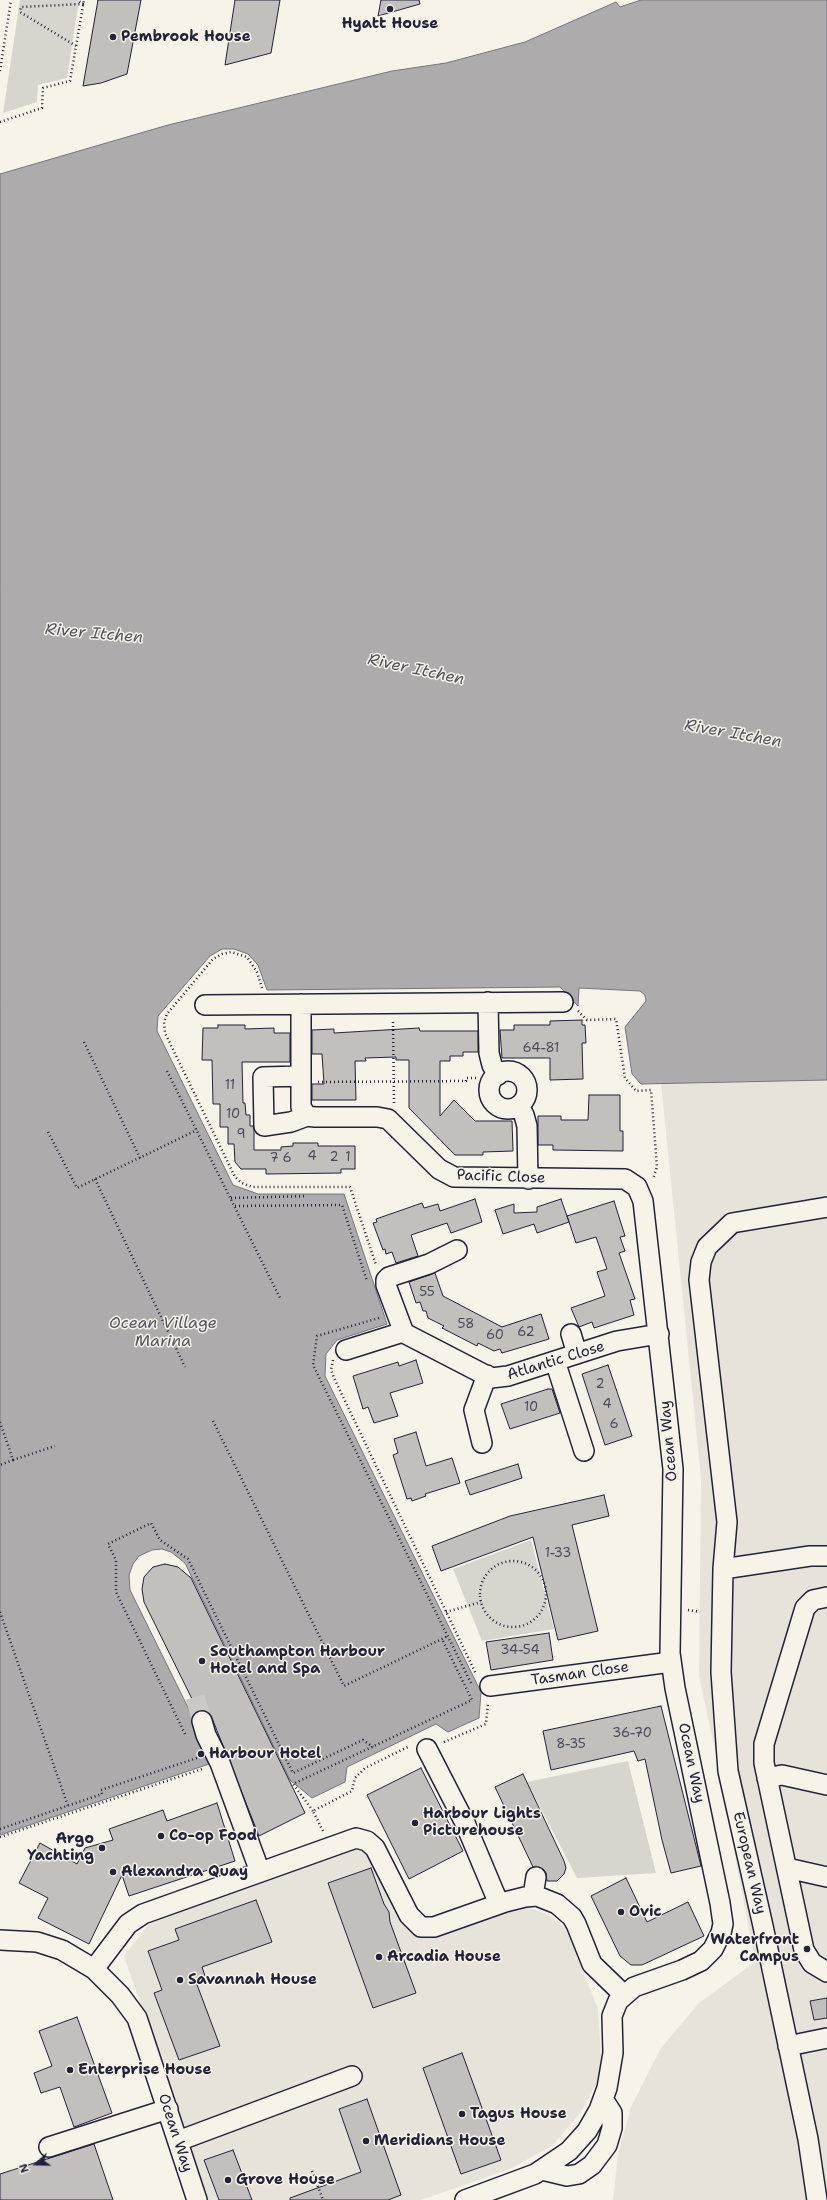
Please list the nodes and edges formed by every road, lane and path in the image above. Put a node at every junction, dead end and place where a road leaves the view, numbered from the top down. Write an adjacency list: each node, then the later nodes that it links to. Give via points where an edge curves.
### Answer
1 (11, 0): 5 (path)
2 (77, 0): 3 (path)
3 (83, 2): 4 (path); 4 (path, via 21,7 20,12)
4 (76, 46): 6 (path, via 70,81 43,88 42,108)
5 (0, 71)
6 (0, 122)
7 (264, 994): 32 (path, via 257,972 247,958 231,952 222,954 213,959 167,1014 164,1022 165,1033 235,1177 252,1187 350,1186 381,1279)
8 (488, 1002): 9 (street); 11 (street); 15 (street, via 489,1052)
9 (393, 1003): 10 (street); 17 (path)
10 (301, 1004): 12 (street); 16 (street)
11 (568, 1004): 26 (path, via 587,1020 616,1019 625,1078 636,1091 651,1090 657,1167 654,1178)
12 (204, 1005)
13 (84, 1042): 23 (path)
14 (167, 1071): 21 (path)
15 (495, 1076): 17 (path, via 466,1078 466,1081); 18 (street, via 488,1090 492,1101 502,1109 509,1110); 18 (street, via 507,1071 514,1072 524,1081 526,1097)
16 (301, 1079): 17 (path); 19 (street, via 301,1107); 19 (street, Pacific Close, via 263,1077 264,1126)
17 (394, 1082): 20 (path)
18 (519, 1106): 25 (street, via 527,1126)
19 (307, 1116): 20 (street, Pacific Close, via 381,1117)
20 (394, 1123): 25 (street, Pacific Close, via 439,1169 449,1175 462,1179)
21 (197, 1130): 23 (path); 28 (path)
22 (48, 1132): 24 (path, via 76,1188)
23 (140, 1158): 24 (path)
24 (95, 1179): 42 (path)
25 (528, 1179): 26 (street, Pacific Close, via 620,1179 630,1181)
26 (637, 1188): 38 (street, Ocean Way, via 643,1201)
27 (307, 1196): 28 (path)
28 (231, 1198): 29 (path)
29 (235, 1206): 33 (path, via 342,1204); 34 (path)
30 (827, 1207): 52 (street, European Way, via 732,1223 707,1247 701,1262 699,1280 727,1522)
31 (457, 1250): 32 (street)
32 (386, 1280): 36 (street)
33 (369, 1287)
34 (280, 1298)
35 (376, 1310): 57 (path, via 379,1318 317,1336 313,1365)
36 (402, 1332): 39 (street); 43 (street, Atlantic Close)
37 (571, 1334): 40 (street)
38 (658, 1334): 40 (street, Atlantic Close, via 617,1341); 59 (street, Ocean Way, via 673,1469)
39 (346, 1350): 56 (path, via 331,1363 334,1378)
40 (577, 1354): 41 (street, Atlantic Close)
41 (555, 1362): 43 (street, Atlantic Close, via 502,1378); 48 (street)
42 (185, 1367)
43 (487, 1375): 46 (street, via 474,1410)
44 (213, 1421): 58 (path, via 344,1686)
45 (0, 1422): 49 (path)
46 (482, 1443)
47 (55, 1446): 49 (path)
48 (584, 1451)
49 (13, 1460): 50 (path)
50 (0, 1465)
51 (827, 1556): 52 (street, via 810,1556)
52 (723, 1569): 85 (street, European Way, via 721,1672 728,1771)
53 (827, 1597): 67 (street, via 813,1600 805,1608 800,1619 764,1744)
54 (481, 1602): 54 (path, via 481,1586 485,1575 494,1566 504,1562 515,1561 528,1565 543,1582 545,1593 543,1606 538,1615 518,1626 504,1626 492,1620); 56 (path)
55 (0, 1612): 69 (path)
56 (446, 1612): 60 (path)
57 (448, 1636): 58 (path); 60 (path)
58 (442, 1639): 64 (path, via 472,1700)
59 (671, 1662): 60 (street, Tasman Close); 83 (street, Ocean Way, via 723,1924 713,1949 701,1961 634,1987)
60 (482, 1688): 63 (path, via 486,1724 445,1743)
61 (202, 1721): 66 (street)
62 (187, 1737): 64 (path, via 116,1592 116,1560 108,1544 151,1523 160,1540 188,1559 293,1773 363,1740)
63 (426, 1744): 70 (path, via 365,1768 355,1778 352,1791); 79 (street, via 465,1823)
64 (373, 1746): 70 (path, via 293,1784)
65 (194, 1751): 69 (path, via 197,1758 101,1790 102,1794)
66 (220, 1763): 72 (path); 75 (street)
67 (767, 1778): 68 (street, via 782,1775); 74 (street)
68 (827, 1785)
69 (68, 1806): 71 (path)
70 (313, 1811): 73 (path)
71 (0, 1829)
72 (0, 1837)
73 (330, 1846): 75 (street); 79 (street, via 356,1838 372,1844 409,1915 421,1927 434,1928)
74 (787, 1868): 77 (street); 82 (street, via 804,1950 812,1963)
75 (260, 1872): 81 (street, via 134,1918)
76 (536, 1877): 78 (street)
77 (827, 1877)
78 (533, 1896): 79 (street); 83 (street, via 558,1904 572,1917 592,1964)
79 (499, 1904)
80 (0, 1940): 81 (street, Ocean Way, via 50,1946 73,1955)
81 (94, 1969): 88 (street, Ocean Way, via 111,1984 136,2018)
82 (827, 1972)
83 (624, 1994): 87 (street, via 612,2016 612,2065)
84 (827, 2038): 85 (street)
85 (788, 2046): 96 (street, European Way, via 808,2139)
86 (352, 2076): 89 (street)
87 (603, 2098): 91 (street, via 593,2120 578,2141); 91 (street, via 612,2113 612,2128 608,2145 592,2165 579,2174 567,2176)
88 (168, 2109): 89 (street, Ocean Way); 90 (street)
89 (178, 2141): 93 (street, Ocean Way)
90 (49, 2147)
91 (542, 2170): 95 (street)
92 (312, 2171): 94 (path)
93 (197, 2200)
94 (323, 2200)
95 (465, 2200)
96 (817, 2200)

